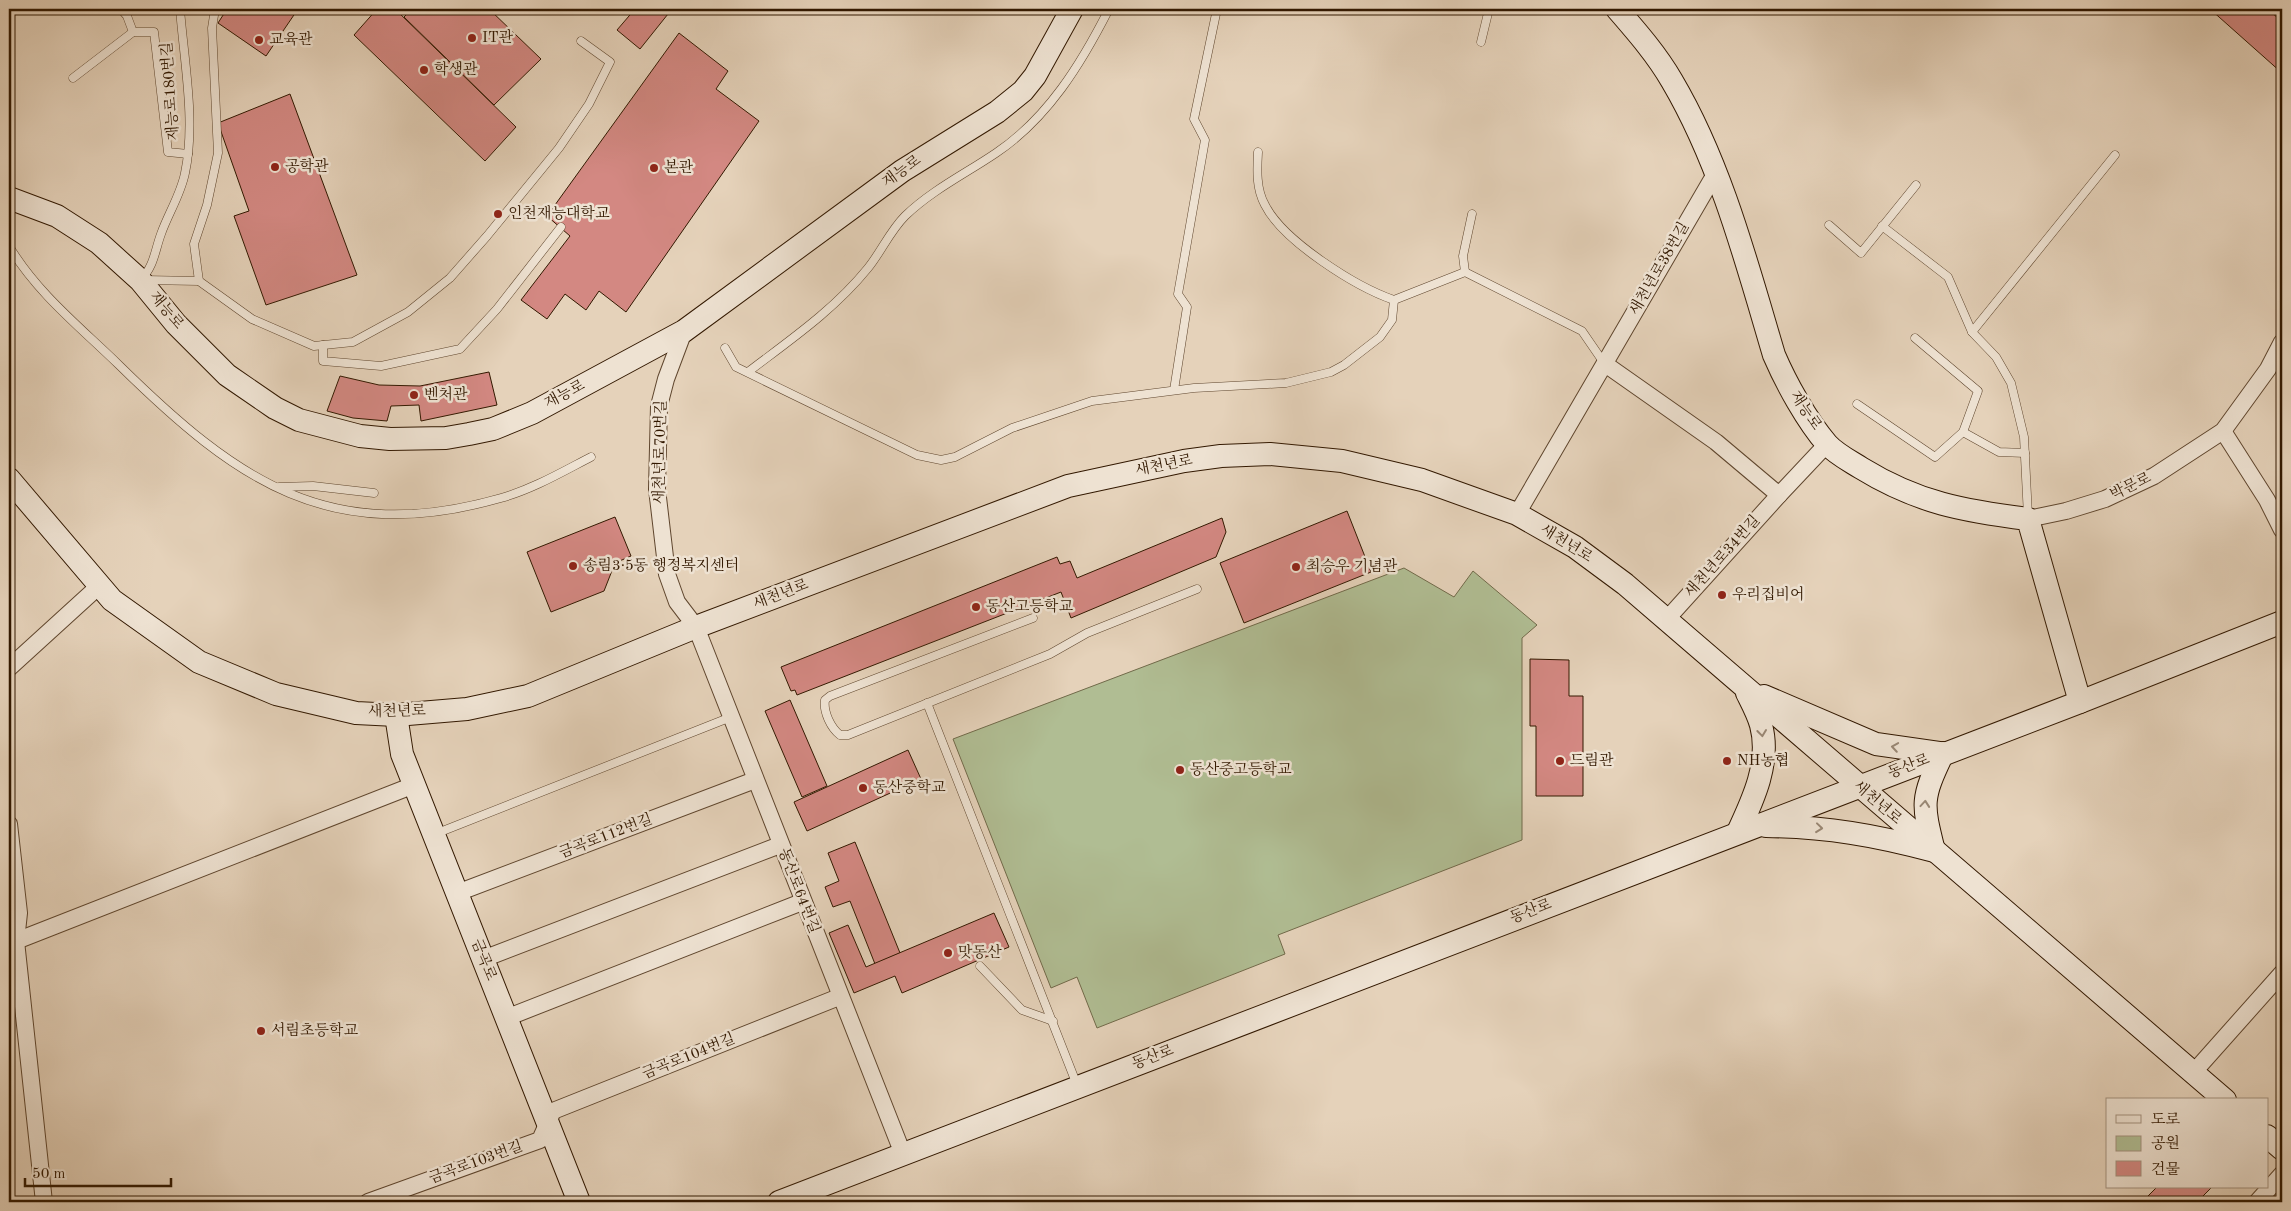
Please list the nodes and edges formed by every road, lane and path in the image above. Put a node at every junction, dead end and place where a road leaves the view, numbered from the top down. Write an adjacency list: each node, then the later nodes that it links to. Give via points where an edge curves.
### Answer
1 (121, 9): 9 (lane)
2 (180, 9): 14 (lane, 재능로180번길, via 189,125)
3 (215, 9): 26 (lane, via 212,28 218,153 207,205 194,244)
4 (1072, 9): 28 (street, 재능로, via 1035,76 1010,102 902,171)
5 (1109, 9): 35 (lane, via 1059,93 1030,126 904,217 868,268 823,316)
6 (1217, 9): 36 (lane, via 1194,119 1205,140 1178,294 1187,307)
7 (1489, 9): 11 (lane)
8 (1617, 9): 16 (street, 재능로, via 1647,44 1672,81)
9 (133, 32): 12 (lane); 14 (lane, via 154,32 168,152)
10 (581, 41): 32 (lane, via 610,62 589,104 559,148 488,236 450,278 408,312 353,342)
11 (1481, 42)
12 (73, 78)
13 (1258, 152): 27 (lane, via 1257,178 1264,204 1277,225 1359,285)
14 (188, 154): 25 (lane, 재능로180번길, via 185,176 157,244 150,271)
15 (2115, 155): 29 (lane)
16 (1715, 174): 34 (street, 새천년로38번길); 40 (street, 재능로, via 1732,216 1783,377)
17 (1916, 184): 21 (lane)
18 (9, 198): 25 (street, 재능로, via 39,208 75,226 99,242)
19 (1472, 214): 24 (lane, via 1463,256)
20 (1829, 225): 21 (lane, via 1861,253)
21 (1882, 226): 29 (lane, via 1948,277)
22 (561, 227): 32 (lane, via 497,309 460,349 381,366 323,361)
23 (9, 246): 44 (lane, via 23,270 45,294 179,422 241,470)
24 (1465, 272): 27 (lane); 34 (lane, via 1582,331)
25 (140, 280): 26 (lane); 28 (street, 재능로, via 202,352 253,394 299,420 367,436 446,438 493,429 532,413)
26 (199, 281): 32 (lane, via 252,319 314,346)
27 (1394, 300): 36 (lane, via 1392,320 1380,337 1330,372 1286,383)
28 (684, 331): 55 (street, 새천년로70번길, via 659,406 658,489 667,574 678,602)
29 (1972, 332): 41 (lane, via 1996,357 2011,383)
30 (1915, 338): 39 (lane, via 1978,390)
31 (2282, 342): 38 (street, via 2268,368)
32 (323, 345)
33 (725, 348): 35 (lane, via 736,367)
34 (1605, 364): 46 (street, via 1716,442); 47 (street, 새천년로38번길)
35 (748, 372): 36 (lane, via 917,455 942,460 968,452 1012,428 1092,401)
36 (1174, 390)
37 (1857, 404): 39 (lane, via 1935,457)
38 (2223, 431): 48 (street, 박문로, via 2154,476 2105,499); 49 (street)
39 (1963, 432): 41 (lane, via 1999,452)
40 (1828, 444): 46 (street, 새천년로34번길); 48 (street, 재능로, via 1870,473 1922,499 1974,512)
41 (2025, 454): 48 (lane)
42 (591, 457): 44 (lane, via 502,498 407,514 365,514 337,509)
43 (9, 480): 50 (street, 새천년로)
44 (276, 488): 45 (lane, via 313,486)
45 (374, 493)
46 (1779, 494): 53 (street, 새천년로34번길)
47 (1517, 514): 53 (street, 새천년로, via 1574,547); 55 (street, 새천년로, via 1422,480 1342,461 1270,454 1184,461 1068,486)
48 (2028, 518): 58 (street)
49 (2282, 530)
50 (99, 586): 56 (street); 60 (street, 새천년로, via 154,632 199,662 237,680 315,705 356,713)
51 (1197, 589): 59 (lane, via 1087,633 1050,654)
52 (1033, 618): 59 (lane, via 830,696 824,700 824,707 835,731 848,735)
53 (1667, 619): 57 (street, 새천년로)
54 (2282, 622): 58 (street, 동산로)
55 (696, 627): 60 (street, 새천년로, via 528,696 467,709); 61 (street, 동산로64번길)
56 (9, 668)
57 (1745, 688): 62 (street, one-way to 57, via 1876,744); 65 (street, 새천년로); 67 (street, one-way to 67, via 1761,725 1763,762)
58 (2080, 702): 62 (street, 동산로)
59 (927, 703): 79 (lane)
60 (396, 715): 64 (street, 금곡로, via 402,754)
61 (730, 716): 63 (street, 동산로64번길); 68 (lane)
62 (1943, 753): 65 (street, 동산로); 70 (street, one-way to 62, via 1924,810 1927,785)
63 (755, 780): 69 (street, 동산로64번길); 71 (street, 금곡로112번길)
64 (414, 785): 68 (street, 금곡로); 73 (street)
65 (1857, 786): 67 (street, 동산로); 70 (street, 새천년로)
66 (9, 824): 73 (street, via 19,913)
67 (1745, 829): 70 (street, one-way to 70, via 1807,827 1848,831); 81 (street, 동산로)
68 (434, 834): 71 (street, 금곡로)
69 (780, 845): 72 (street, 동산로64번길); 74 (street)
70 (1934, 852): 80 (street, 새천년로)
71 (457, 893): 74 (street, 금곡로)
72 (802, 902): 77 (street, 동산로64번길); 78 (street)
73 (12, 941): 86 (street)
74 (483, 959): 78 (street, 금곡로)
75 (980, 966): 79 (lane, via 1022,1010)
76 (2282, 973): 80 (street)
77 (839, 997): 83 (street, 금곡로104번길, via 553,1111); 84 (street, 동산로64번길)
78 (506, 1018): 83 (street, 금곡로)
79 (1053, 1021): 81 (lane)
80 (2194, 1073): 82 (street, 새천년로)
81 (1078, 1087): 84 (street, 동산로)
82 (2222, 1098)
83 (548, 1125): 87 (street, 금곡로103번길, via 540,1140); 88 (street, 금곡로)
84 (903, 1154): 89 (street, 동산로)
85 (2282, 1174): 90 (street)
86 (44, 1202)
87 (368, 1202)
88 (579, 1202)
89 (779, 1202)
90 (2257, 1202)

